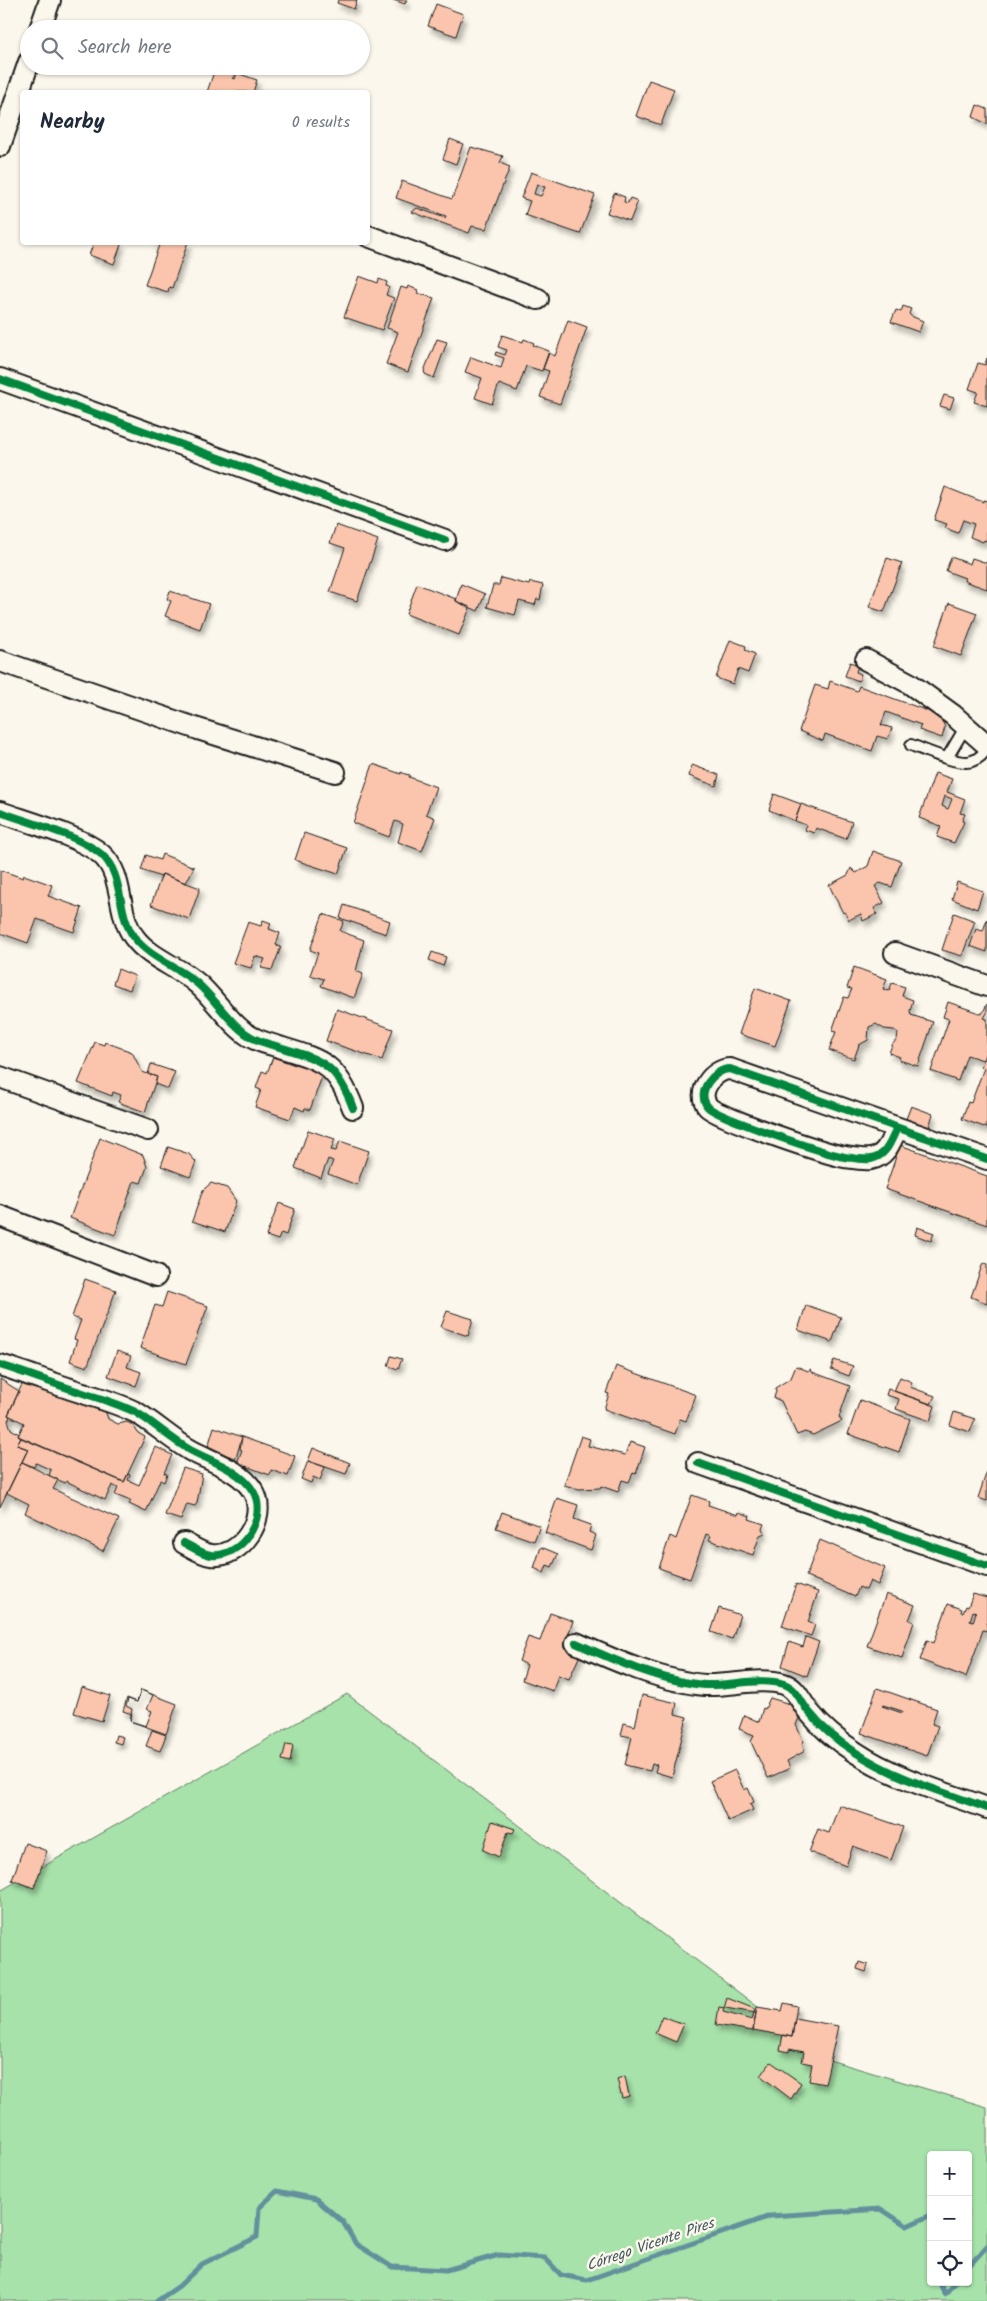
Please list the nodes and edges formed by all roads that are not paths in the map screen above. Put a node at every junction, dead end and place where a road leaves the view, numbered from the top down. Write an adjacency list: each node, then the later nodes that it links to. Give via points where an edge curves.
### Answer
1 (50, 0): 2 (street)
2 (43, 20)
3 (24, 75): 4 (street)
4 (12, 105): 5 (street)
5 (0, 146)
6 (370, 237): 7 (street)
7 (538, 299)
8 (0, 379): 9 (street)
9 (444, 540)
10 (866, 660): 12 (street, via 910,683)
11 (0, 661): 16 (street)
12 (966, 726): 14 (street); 15 (lane)
13 (911, 745): 15 (lane)
14 (987, 747): 15 (lane, via 974,761)
15 (947, 758)
16 (335, 772)
17 (0, 812): 21 (street, via 78,841 100,853 109,863 126,923 134,938 197,983 245,1034 329,1067 346,1089)
18 (895, 953): 19 (street)
19 (987, 986)
20 (0, 1077): 23 (street)
21 (353, 1108)
22 (897, 1128): 22 (street, via 730,1069 714,1074 706,1085 704,1098 711,1110 845,1157 870,1159 881,1155); 24 (street)
23 (148, 1130)
24 (987, 1159)
25 (0, 1216): 26 (street)
26 (156, 1276)
27 (0, 1365): 29 (street, via 136,1413 169,1437 241,1477 253,1491 257,1502 249,1535 236,1550 223,1555 211,1555)
28 (698, 1463): 30 (street)
29 (184, 1543)
30 (987, 1566)
31 (576, 1643): 32 (street, via 637,1668 686,1682 785,1684 809,1712 854,1752 925,1786)
32 (987, 1808)

